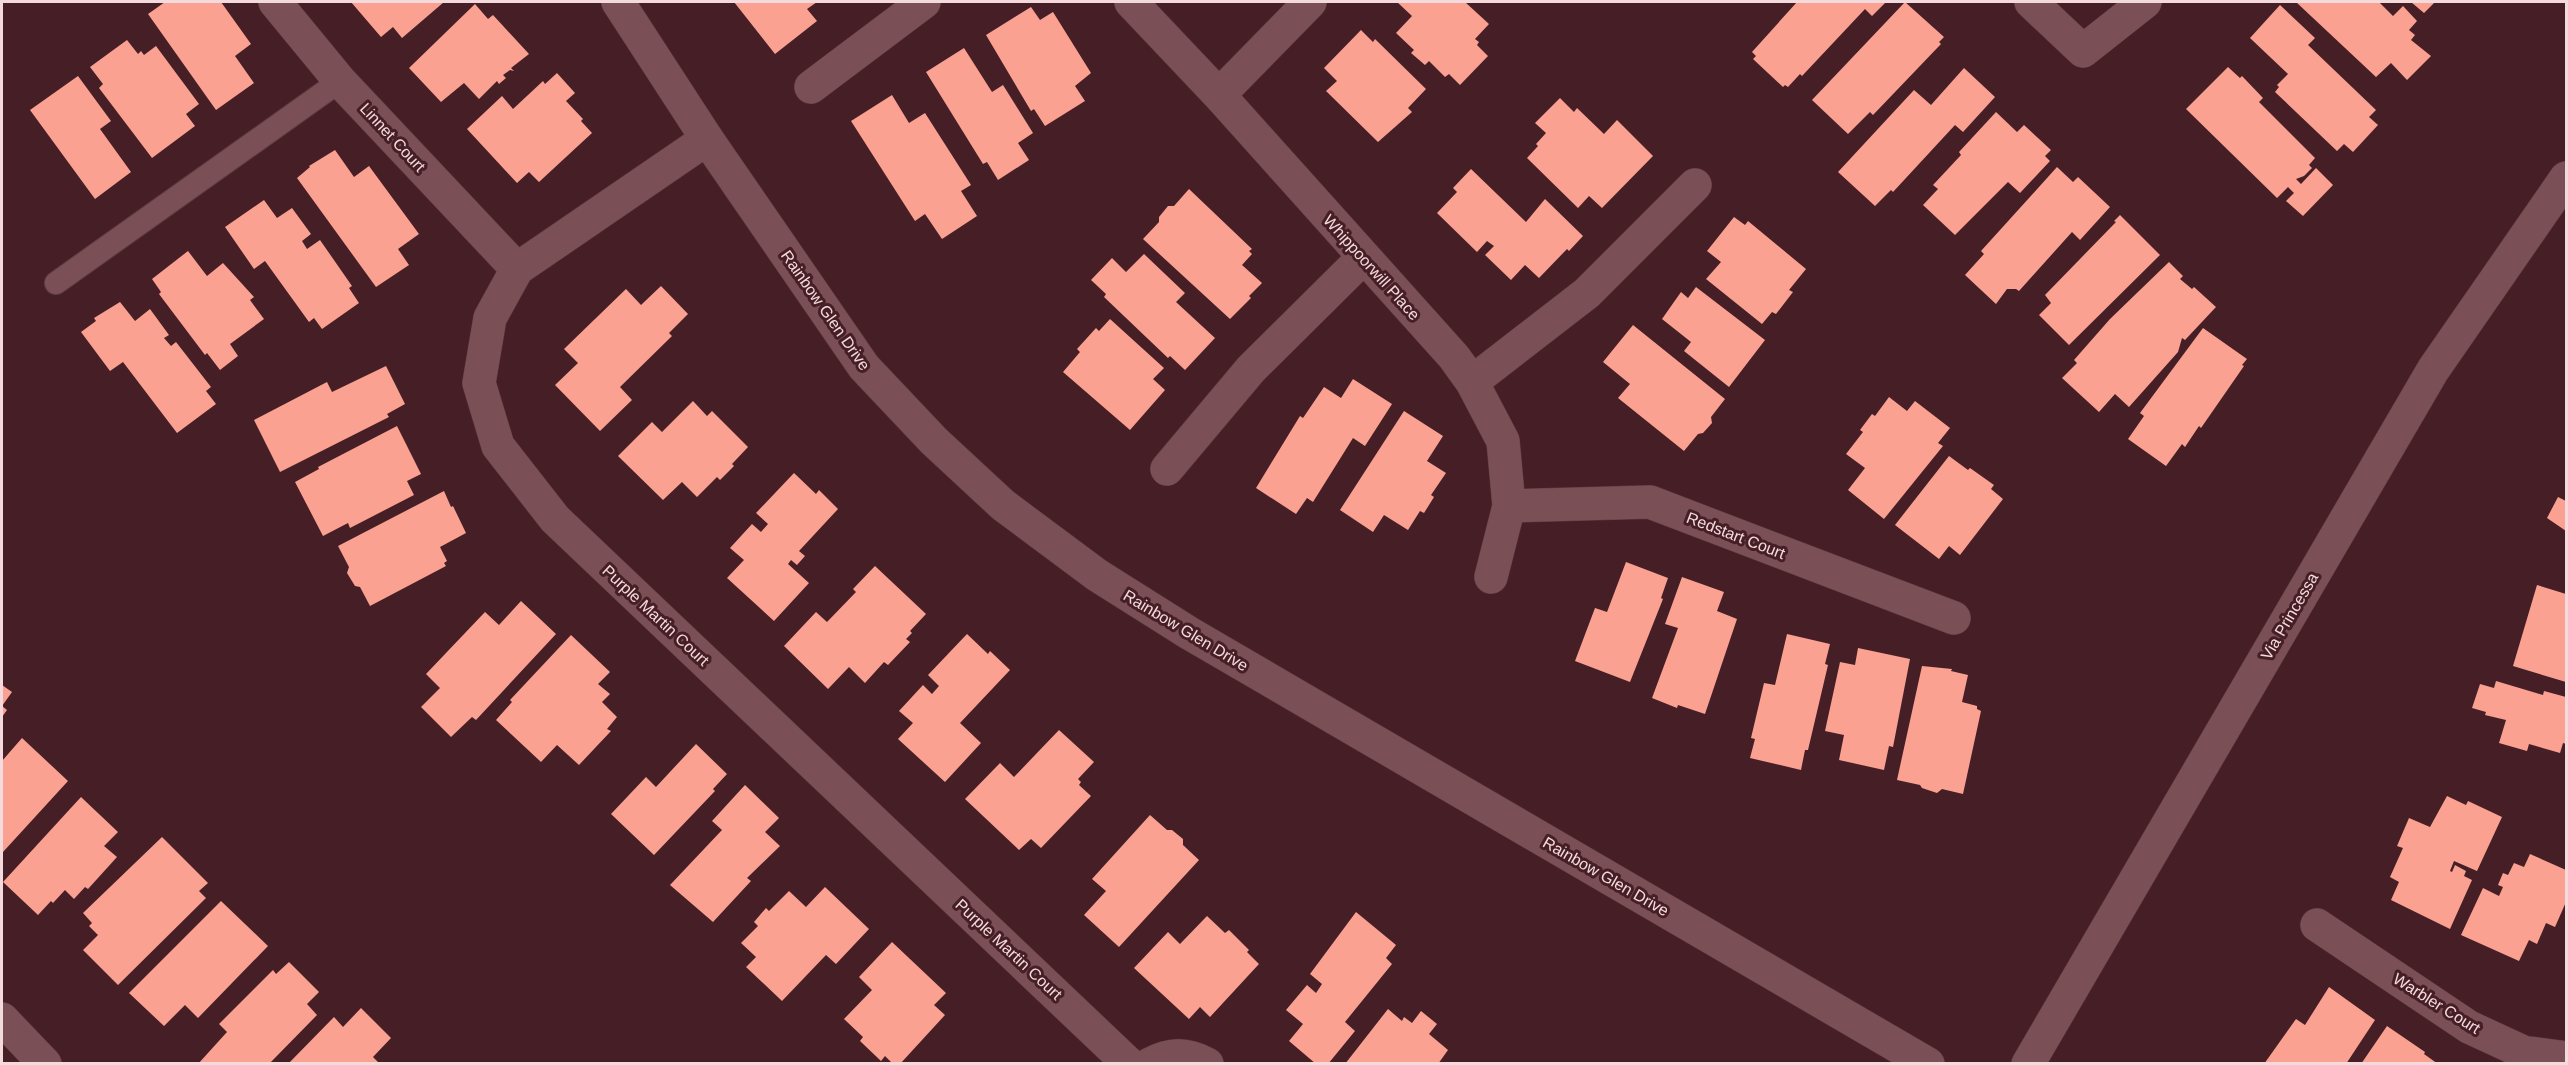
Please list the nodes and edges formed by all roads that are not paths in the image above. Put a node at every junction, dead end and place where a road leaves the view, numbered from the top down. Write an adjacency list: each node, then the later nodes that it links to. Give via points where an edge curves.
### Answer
1 (275, 2): 8 (street, Linnet Court)
2 (618, 2): 11 (street, Rainbow Glen Drive)
3 (924, 2): 9 (street)
4 (1131, 2): 10 (street, Whippoorwill Place)
5 (1310, 2): 10 (street)
6 (2031, 2): 7 (street, via 2083,51)
7 (2145, 2)
8 (340, 81): 15 (street, Linnet Court); 16 (lane)
9 (811, 87)
10 (1219, 95): 14 (street, Whippoorwill Place)
11 (707, 139): 15 (street, Purple Martin Court); 29 (street, Rainbow Glen Drive, via 864,367 934,441 1003,505 1097,576 1189,633)
12 (2566, 178): 30 (street, Via Princessa, via 2433,370)
13 (1695, 185): 17 (street, via 1587,293)
14 (1363, 258): 17 (street, Whippoorwill Place); 18 (street, via 1251,369)
15 (517, 269): 26 (street, Purple Martin Court, via 489,318 479,383 498,446 555,519)
16 (56, 283)
17 (1472, 381): 19 (street, Whippoorwill Place, via 1503,441)
18 (1167, 469)
19 (1509, 506): 20 (street, Whippoorwill Place); 21 (street, Redstart Court, via 1650,502)
20 (1491, 577)
21 (1954, 618)
22 (2317, 925): 24 (street, Warbler Court, via 2469,1027 2523,1052)
23 (2, 1019): 25 (street)
24 (2566, 1058)
25 (45, 1064)
26 (1129, 1064)
27 (1150, 1064): 28 (street, via 1179,1054)
28 (1206, 1064)
29 (1928, 1064)
30 (2028, 1064)

